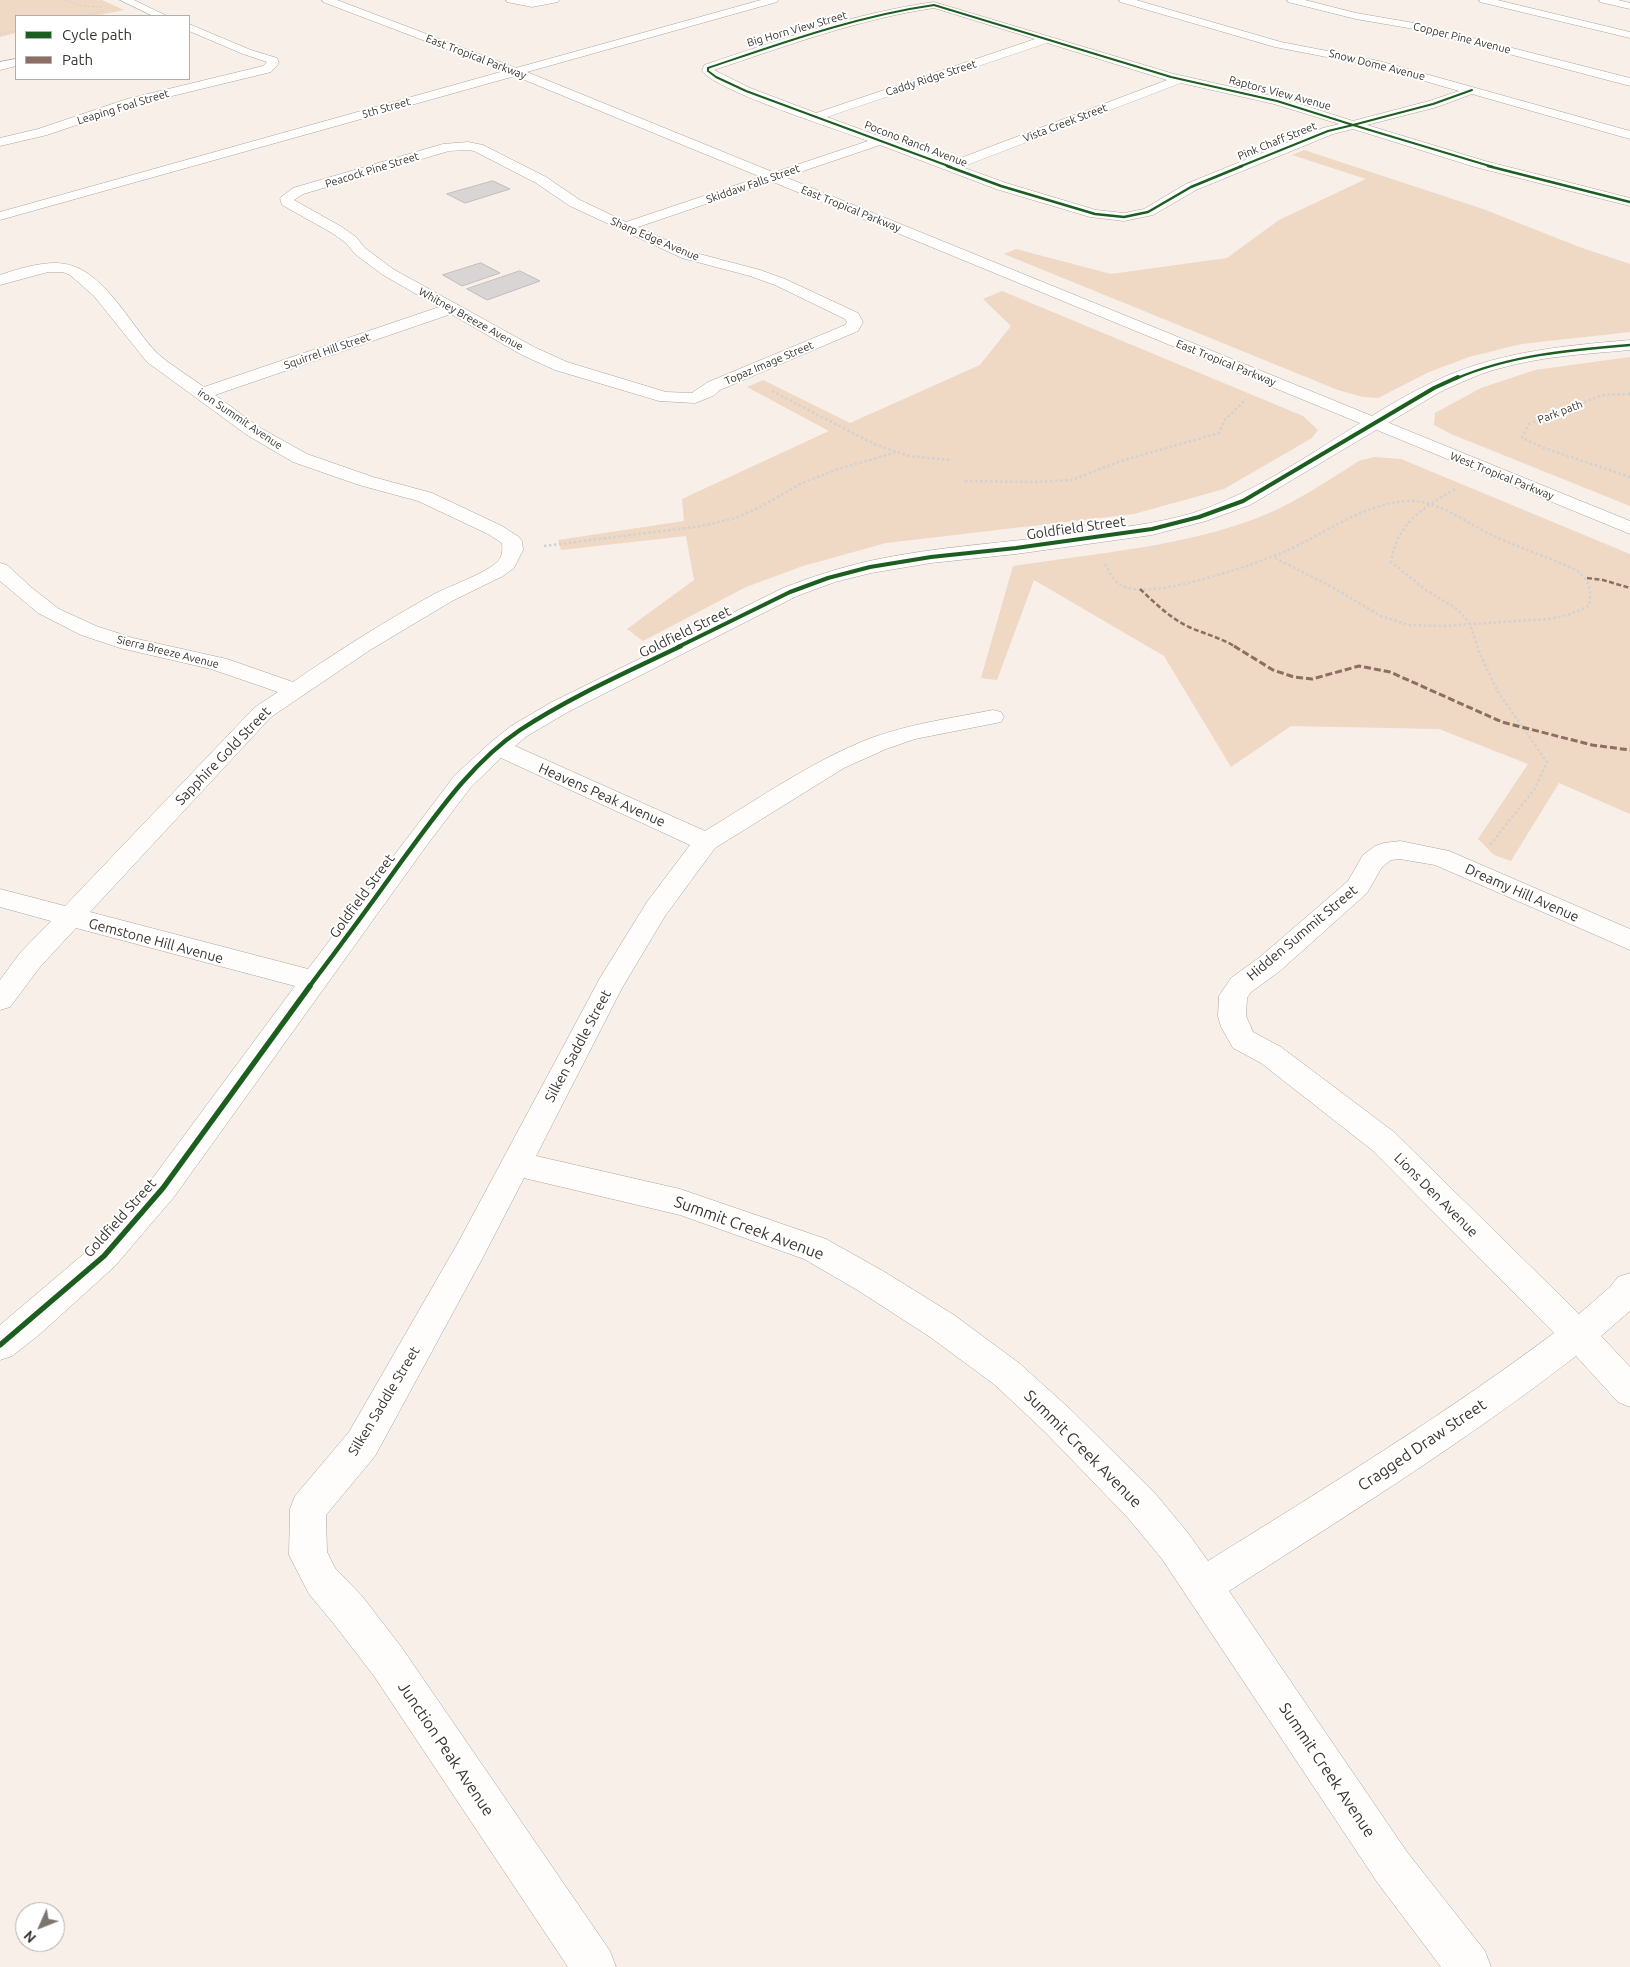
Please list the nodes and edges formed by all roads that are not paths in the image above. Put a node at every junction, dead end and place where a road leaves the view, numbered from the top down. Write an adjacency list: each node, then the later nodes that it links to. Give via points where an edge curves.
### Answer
1 (126, 0): 12 (street)
2 (327, 0): 17 (street, East Tropical Parkway)
3 (512, 0): 4 (street, via 532,4)
4 (554, 0)
5 (773, 0): 18 (street, 5th Street)
6 (1124, 0): 24 (street, Snow Dome Avenue, via 1266,41 1375,63)
7 (1292, 0): 23 (street, Copper Pine Avenue, via 1423,28)
8 (1484, 0): 14 (street)
9 (1604, 0): 11 (street)
10 (924, 5): 15 (street, Raptors View Avenue, via 943,7); 21 (street, Big Horn View Street, via 797,38 712,65)
11 (1630, 6)
12 (160, 15)
13 (190, 27): 29 (street, Leaping Foal Street, via 273,60 273,63 267,69 131,102 42,132)
14 (1630, 35)
15 (1048, 39): 22 (street, Raptors View Avenue); 25 (street, Caddy Ridge Street)
16 (15, 63): 19 (street)
17 (493, 63): 18 (street, East Tropical Parkway); 20 (street)
18 (514, 65): 32 (street, East Tropical Parkway); 35 (street, 5th Street)
19 (0, 66)
20 (475, 68)
21 (708, 71): 25 (street, Pocono Ranch Avenue, via 746,91)
22 (1180, 79): 26 (street, Raptors View Avenue, via 1277,101); 31 (street, Vista Creek Street)
23 (1630, 82)
24 (1472, 90): 26 (street, Pink Chaff Street, via 1433,104); 27 (street, Snow Dome Avenue)
25 (815, 117): 28 (street, Pocono Ranch Avenue)
26 (1352, 124): 34 (street, Raptors View Avenue, via 1508,172); 36 (street, Pink Chaff Street, via 1304,140 1191,187 1148,212)
27 (1630, 135)
28 (880, 141): 31 (street, Pocono Ranch Avenue); 32 (street, Skiddaw Falls Street)
29 (0, 142)
30 (459, 146): 33 (street, Peacock Pine Street, via 298,191); 37 (street, Sharp Edge Avenue, via 478,148 540,180 575,203)
31 (950, 167): 36 (street, Pocono Ranch Avenue, via 1095,214)
32 (773, 178): 37 (street, Skiddaw Falls Street); 44 (street, East Tropical Parkway)
33 (287, 198): 39 (street, Whitney Breeze Avenue, via 286,202 351,240 388,272)
34 (1630, 202)
35 (0, 216)
36 (1124, 217)
37 (625, 227): 40 (street, Sharp Edge Avenue, via 687,255 780,282 852,316)
38 (0, 280): 42 (street, iron Summit Avenue, via 32,270 70,269 114,310 153,358)
39 (452, 308): 42 (street, Squirrel Hill Street); 43 (street, Whitney Breeze Avenue, via 561,366 651,394)
40 (855, 322): 43 (street, Topaz Image Street, via 852,328 714,386 695,398)
41 (1630, 345): 44 (street, Goldfield Street, via 1497,363 1434,388)
42 (202, 394): 46 (street, iron Summit Avenue, via 253,431 300,458 445,505 512,541)
43 (680, 398)
44 (1373, 423): 45 (street, West Tropical Parkway); 50 (street, Goldfield Street, via 1243,502 1199,517 1152,529 870,567 790,592 560,707 519,731)
45 (1630, 528)
46 (513, 550): 48 (street, Sapphire Gold Street, via 506,564 496,572 444,597)
47 (0, 569): 48 (street, Sierra Breeze Avenue, via 53,613 90,632 153,650 209,661)
48 (294, 690): 54 (street, Sapphire Gold Street, via 264,712)
49 (993, 717): 51 (street, Silken Saddle Street, via 910,733 878,744 836,764)
50 (498, 748): 51 (street, Heavens Peak Avenue); 56 (street, Goldfield Street, via 463,781)
51 (706, 842): 59 (street, Silken Saddle Street, via 656,909 610,985)
52 (1412, 852): 55 (street, Dreamy Hill Avenue, via 1440,857 1470,869); 58 (street, Hidden Summit Street, via 1384,852 1372,861 1358,887 1270,964 1240,985 1233,996)
53 (0, 898): 54 (street, Gemstone Hill Avenue)
54 (69, 918): 56 (street, Gemstone Hill Avenue); 57 (street, Sapphire Gold Street, via 30,960)
55 (1630, 940)
56 (313, 981): 62 (street, Goldfield Street, via 163,1188 104,1256)
57 (0, 1000)
58 (1232, 1016): 61 (street, Lions Den Avenue, via 1243,1040 1292,1070 1383,1141)
59 (516, 1164): 64 (street, Silken Saddle Street, via 362,1444 308,1510); 65 (street, Summit Creek Avenue, via 680,1202 815,1249 871,1281 942,1326 1007,1374 1043,1407 1141,1505)
60 (1630, 1287): 61 (street, Cragged Draw Street)
61 (1578, 1335): 63 (street, Lions Den Avenue); 65 (street, Cragged Draw Street, via 1520,1379 1374,1478)
62 (0, 1345)
63 (1630, 1391)
64 (308, 1530): 66 (street, Junction Peak Avenue, via 308,1555 322,1581 388,1662)
65 (1202, 1586): 67 (street, Summit Creek Avenue, via 1392,1867)
66 (594, 1967)
67 (1469, 1967)

